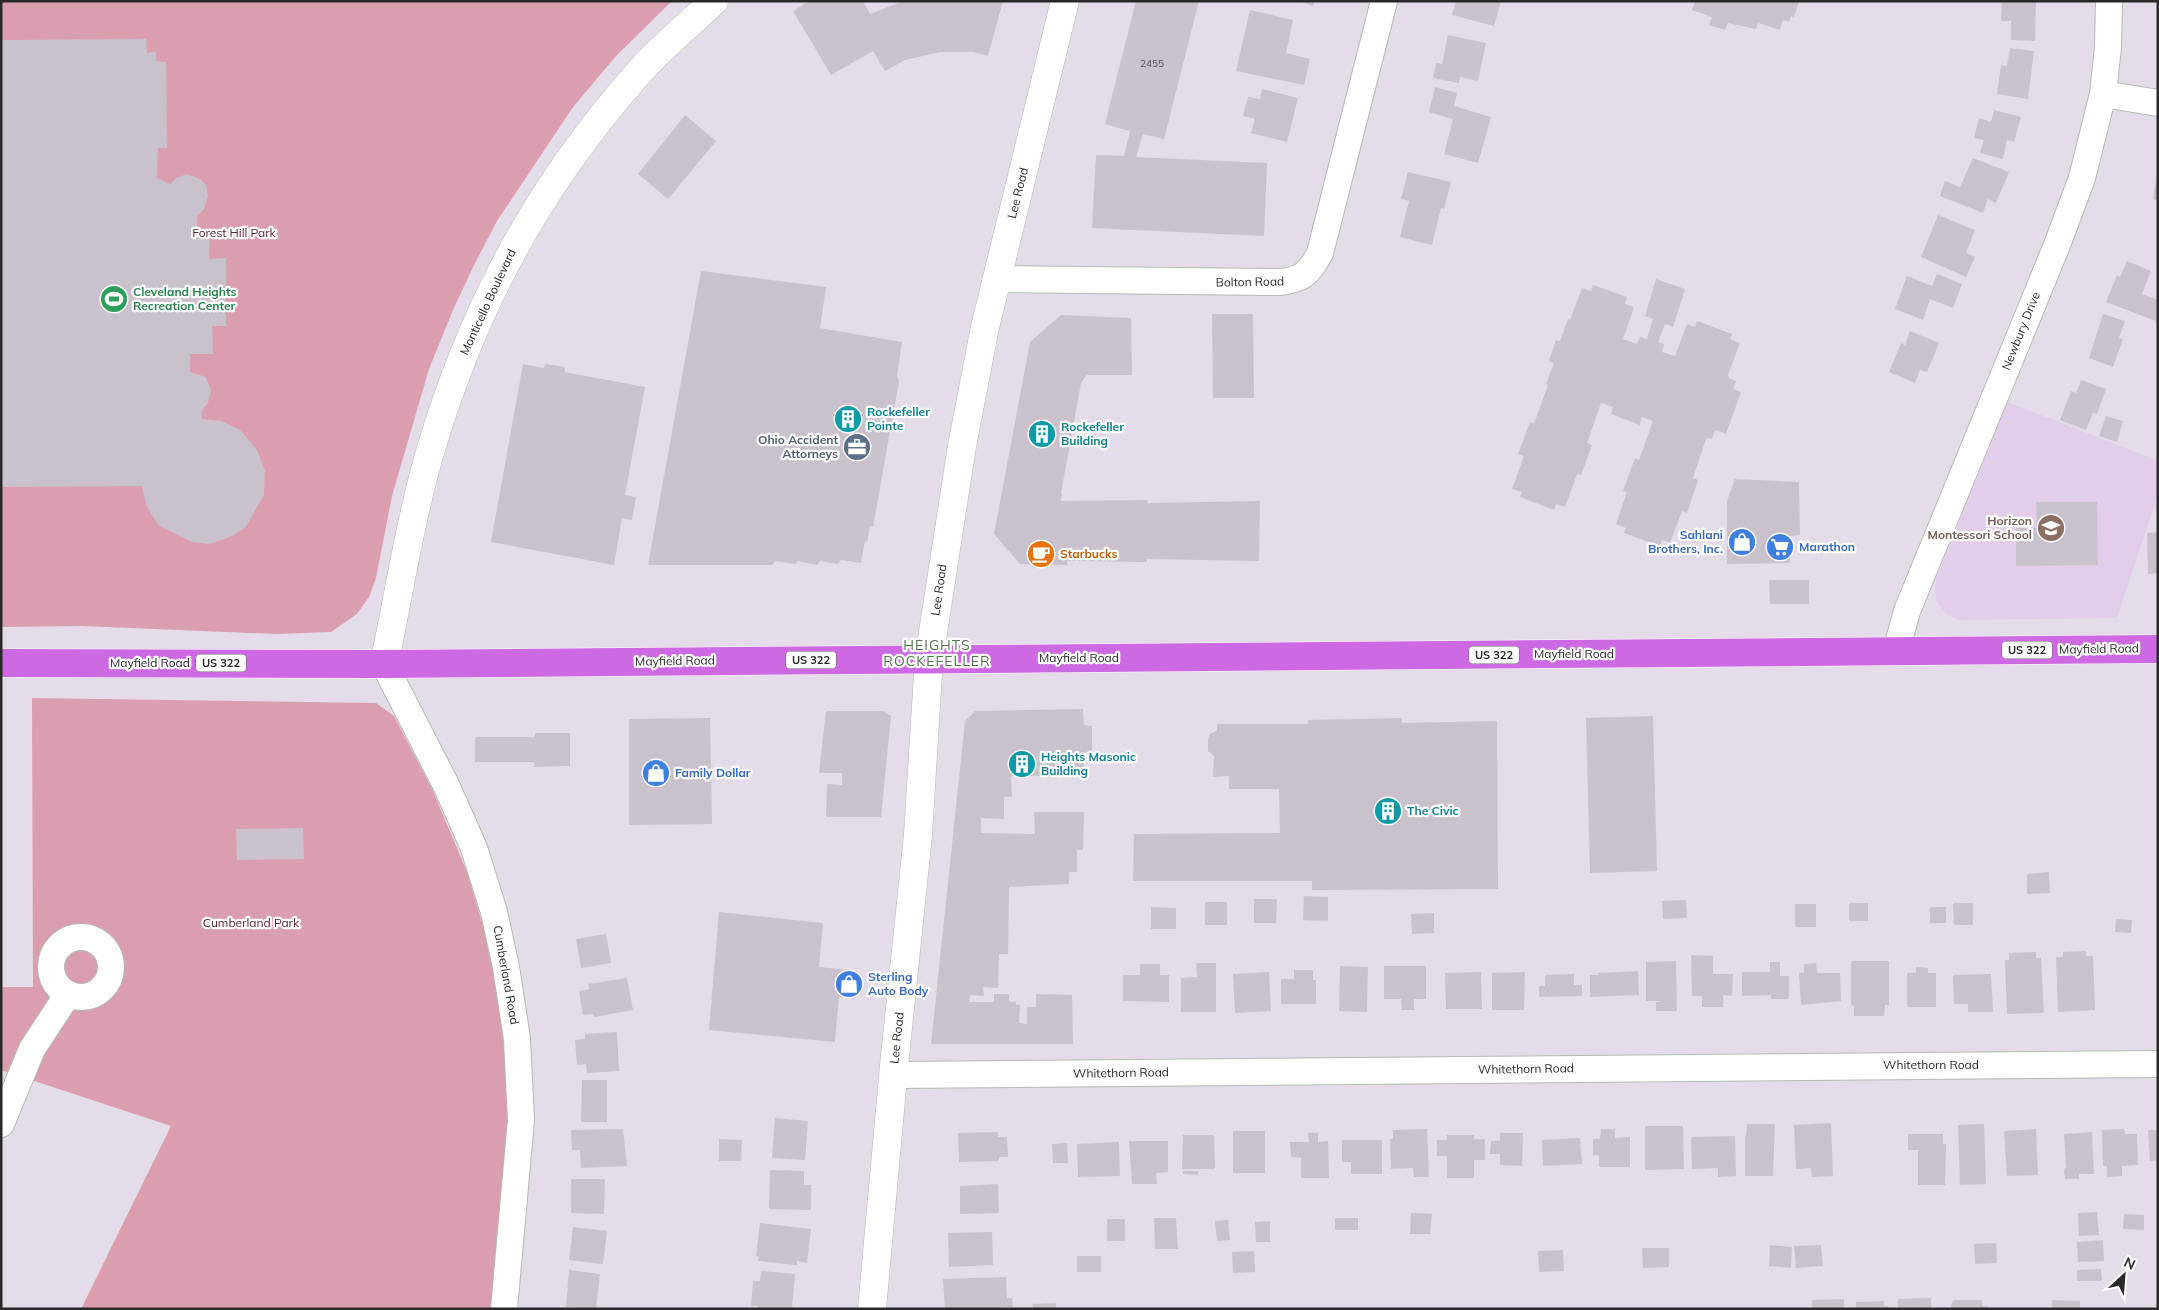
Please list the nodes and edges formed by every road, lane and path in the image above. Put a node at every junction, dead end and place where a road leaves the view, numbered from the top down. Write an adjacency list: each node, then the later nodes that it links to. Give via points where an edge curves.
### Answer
1 (714, 1): 12 (main road, Monticello Boulevard, via 636,76 594,125 538,205 487,299 464,354 430,454)
2 (1065, 1): 7 (main road, Lee Road)
3 (1384, 1): 7 (street, Bolton Road, via 1320,253 1309,272 1293,281 1279,282)
4 (2109, 1): 5 (street, Newbury Drive)
5 (2102, 94): 6 (street); 9 (street, Newbury Drive, via 2093,137 2072,203 1907,611)
6 (2158, 103)
7 (997, 279): 10 (main road, Lee Road, via 962,446)
8 (2158, 649): 9 (main road, Mayfield Road / US 322)
9 (1896, 651): 10 (main road, Mayfield Road / US 322)
10 (929, 658): 12 (main road, Mayfield Road / US 322); 15 (main road, Lee Road, via 918,835)
11 (1, 663): 12 (main road, Mayfield Road / US 322)
12 (384, 664): 17 (street, Cumberland Road, via 447,787 474,848 494,912 506,967 517,1039 521,1120)
13 (68, 994): 16 (street, via 32,1049)
14 (2158, 1064): 15 (street, Whitethorn Road)
15 (894, 1075): 18 (main road, Lee Road)
16 (1, 1124)
17 (504, 1309)
18 (872, 1309)

